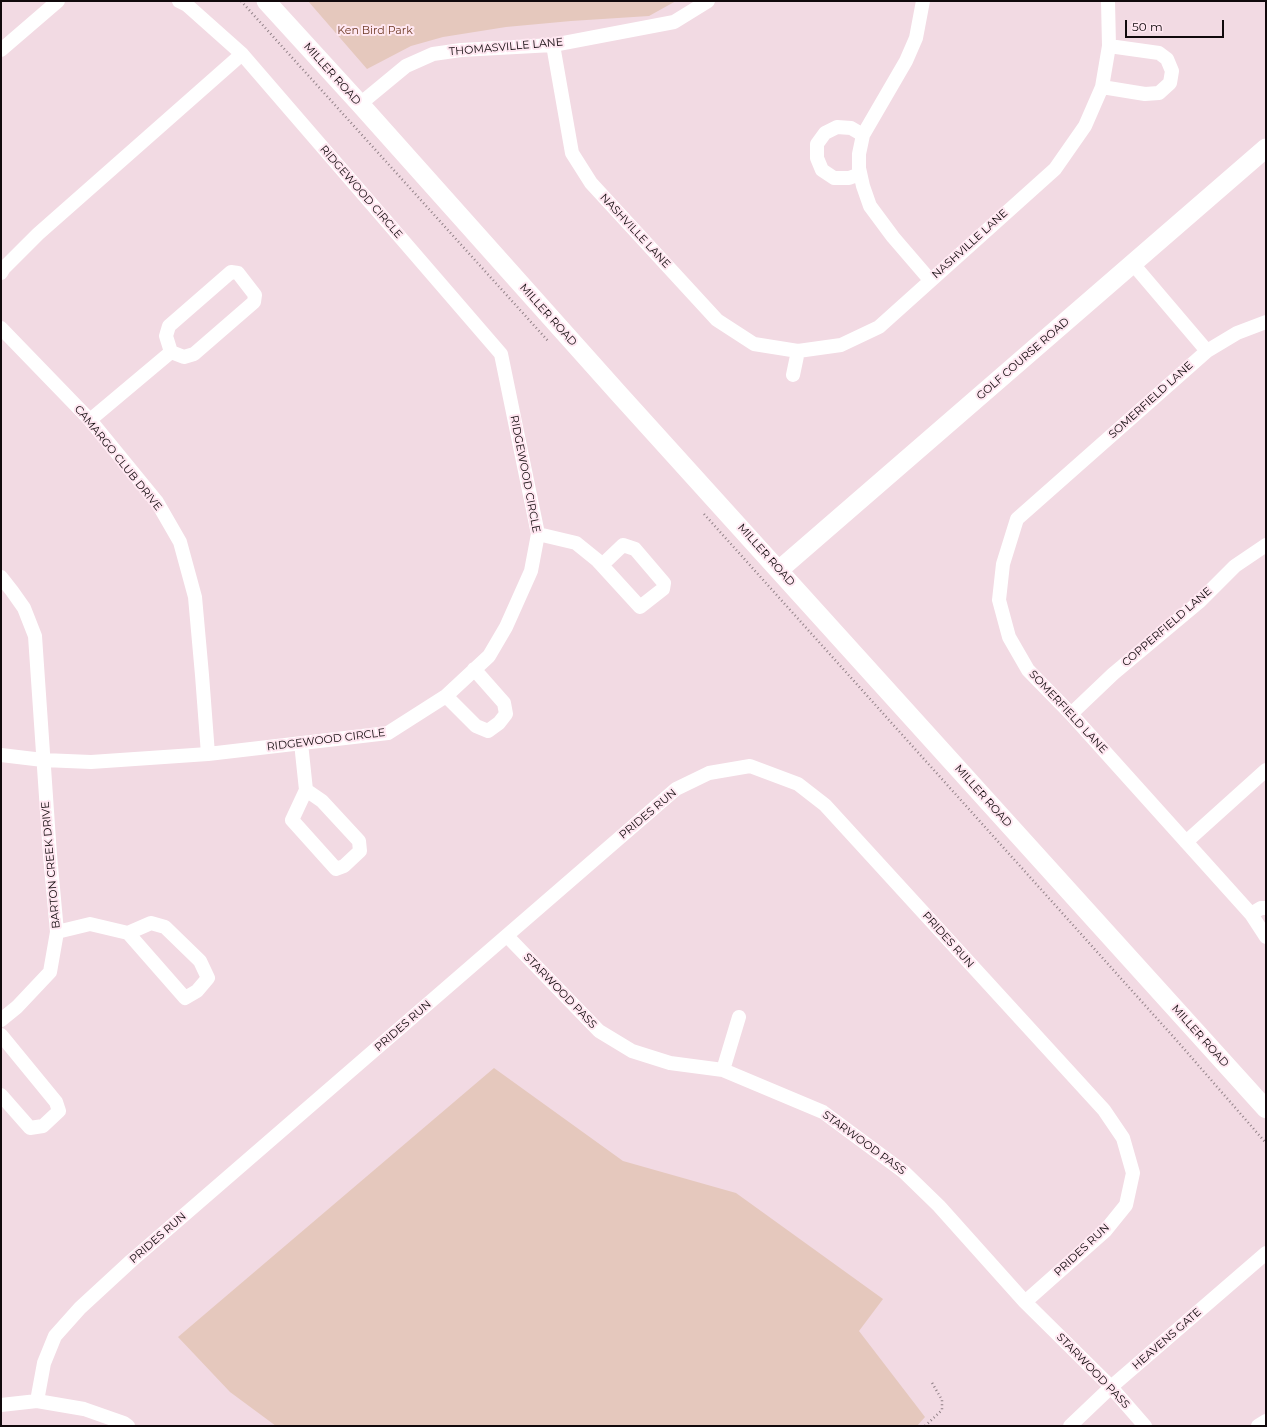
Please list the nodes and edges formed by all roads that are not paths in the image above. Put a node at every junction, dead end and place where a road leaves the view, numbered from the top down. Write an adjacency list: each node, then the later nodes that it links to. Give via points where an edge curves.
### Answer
1 (58, 1): 9 (street)
2 (179, 1): 10 (street, RIDGEWOOD CIRCLE, via 187,5)
3 (266, 1): 12 (street, MILLER ROAD)
4 (708, 1): 7 (street, THOMASVILLE LANE, via 674,22)
5 (923, 1): 13 (street, via 916,38 906,61)
6 (1108, 1): 8 (street, NASHVILLE LANE)
7 (553, 45): 12 (street, THOMASVILLE LANE, via 433,54 406,66); 21 (street, NASHVILLE LANE, via 572,153 591,183 717,320 754,344)
8 (1109, 46): 11 (street, NASHVILLE LANE); 11 (street, via 1159,53 1167,59 1172,71 1170,83 1159,93 1145,94)
9 (1, 50)
10 (242, 54): 17 (street, via 38,234); 26 (street, RIDGEWOOD CIRCLE, via 500,354)
11 (1102, 86): 18 (street, NASHVILLE LANE, via 1085,126 1055,169)
12 (360, 104): 29 (street, MILLER ROAD)
13 (863, 135): 15 (street, via 859,154); 15 (street, via 851,128 838,127 825,133 818,144 816,158 822,170 834,178 849,178)
14 (1266, 148): 16 (street, GOLF COURSE ROAD)
15 (860, 174): 18 (street, via 870,206)
16 (1133, 264): 22 (street); 29 (street, GOLF COURSE ROAD)
17 (1, 273)
18 (930, 280): 21 (street, NASHVILLE LANE, via 878,327 841,345)
19 (1266, 322): 22 (street, SOMERFIELD LANE, via 1237,333)
20 (1, 328): 25 (street, CAMARGO CLUB DRIVE)
21 (798, 351): 24 (street)
22 (1207, 351): 34 (street, SOMERFIELD LANE, via 1017,519 1003,564 999,600 1009,637 1028,670)
23 (171, 352): 23 (street, via 166,336 169,326 231,272 238,273 255,295 254,302 194,354 184,357); 25 (street)
24 (793, 375)
25 (90, 420): 36 (street, CAMARGO CLUB DRIVE, via 157,502 180,542 195,597)
26 (538, 534): 28 (street, via 576,543); 32 (street, RIDGEWOOD CIRCLE, via 531,571 506,627 489,656)
27 (1266, 545): 34 (street, COPPERFIELD LANE, via 1235,566 1199,602 1113,674)
28 (602, 565): 28 (street, via 640,607 663,589 664,583 635,549 623,545)
29 (779, 570): 53 (street, MILLER ROAD)
30 (1, 577): 31 (street, BARTON CREEK DRIVE)
31 (7, 593): 38 (street, BARTON CREEK DRIVE, via 24,608 35,636)
32 (474, 669): 33 (street, RIDGEWOOD CIRCLE); 33 (street, via 504,703 506,714 499,723 488,731 476,726)
33 (446, 696): 35 (street, RIDGEWOOD CIRCLE, via 388,733)
34 (1071, 714): 41 (street, SOMERFIELD LANE)
35 (301, 743): 36 (street, RIDGEWOOD CIRCLE); 40 (street)
36 (208, 754): 38 (street, RIDGEWOOD CIRCLE, via 91,762)
37 (1, 755): 38 (street, RIDGEWOOD CIRCLE)
38 (43, 760): 44 (street, BARTON CREEK DRIVE)
39 (1266, 770): 41 (street)
40 (306, 790): 40 (street, via 322,801 359,840 360,851 344,866 336,869 292,820)
41 (1186, 842): 43 (street, SOMERFIELD LANE)
42 (1266, 908): 43 (street)
43 (1251, 914): 47 (street, SOMERFIELD LANE)
44 (57, 932): 45 (street, via 90,924); 49 (street, BARTON CREEK DRIVE, via 50,972)
45 (128, 933): 45 (street, via 185,998 197,991 208,978 200,961 165,927 151,923)
46 (507, 936): 51 (street, STARWOOD PASS, via 599,1031 632,1051 670,1063); 55 (street, PRIDES RUN, via 676,789 709,773 750,766 798,784 825,805 1104,1110 1123,1138 1133,1173 1126,1205 1104,1231); 57 (street, PRIDES RUN, via 80,1308 55,1336 44,1363)
47 (1266, 937)
48 (739, 1017): 51 (street)
49 (1, 1020)
50 (1, 1035): 52 (street, via 56,1102 59,1112 43,1126 30,1128)
51 (723, 1070): 55 (street, STARWOOD PASS, via 822,1112 904,1172 939,1206)
52 (1, 1095)
53 (1266, 1110)
54 (1266, 1252): 56 (street, HEAVENS GATE)
55 (1025, 1302): 56 (street, STARWOOD PASS)
56 (1111, 1387): 61 (street, HEAVENS GATE); 62 (street, STARWOOD PASS)
57 (37, 1401): 58 (street); 60 (street, via 84,1409)
58 (1, 1405)
59 (1266, 1421): 63 (street)
60 (128, 1426)
61 (1070, 1426)
62 (1145, 1426)
63 (1258, 1426)

